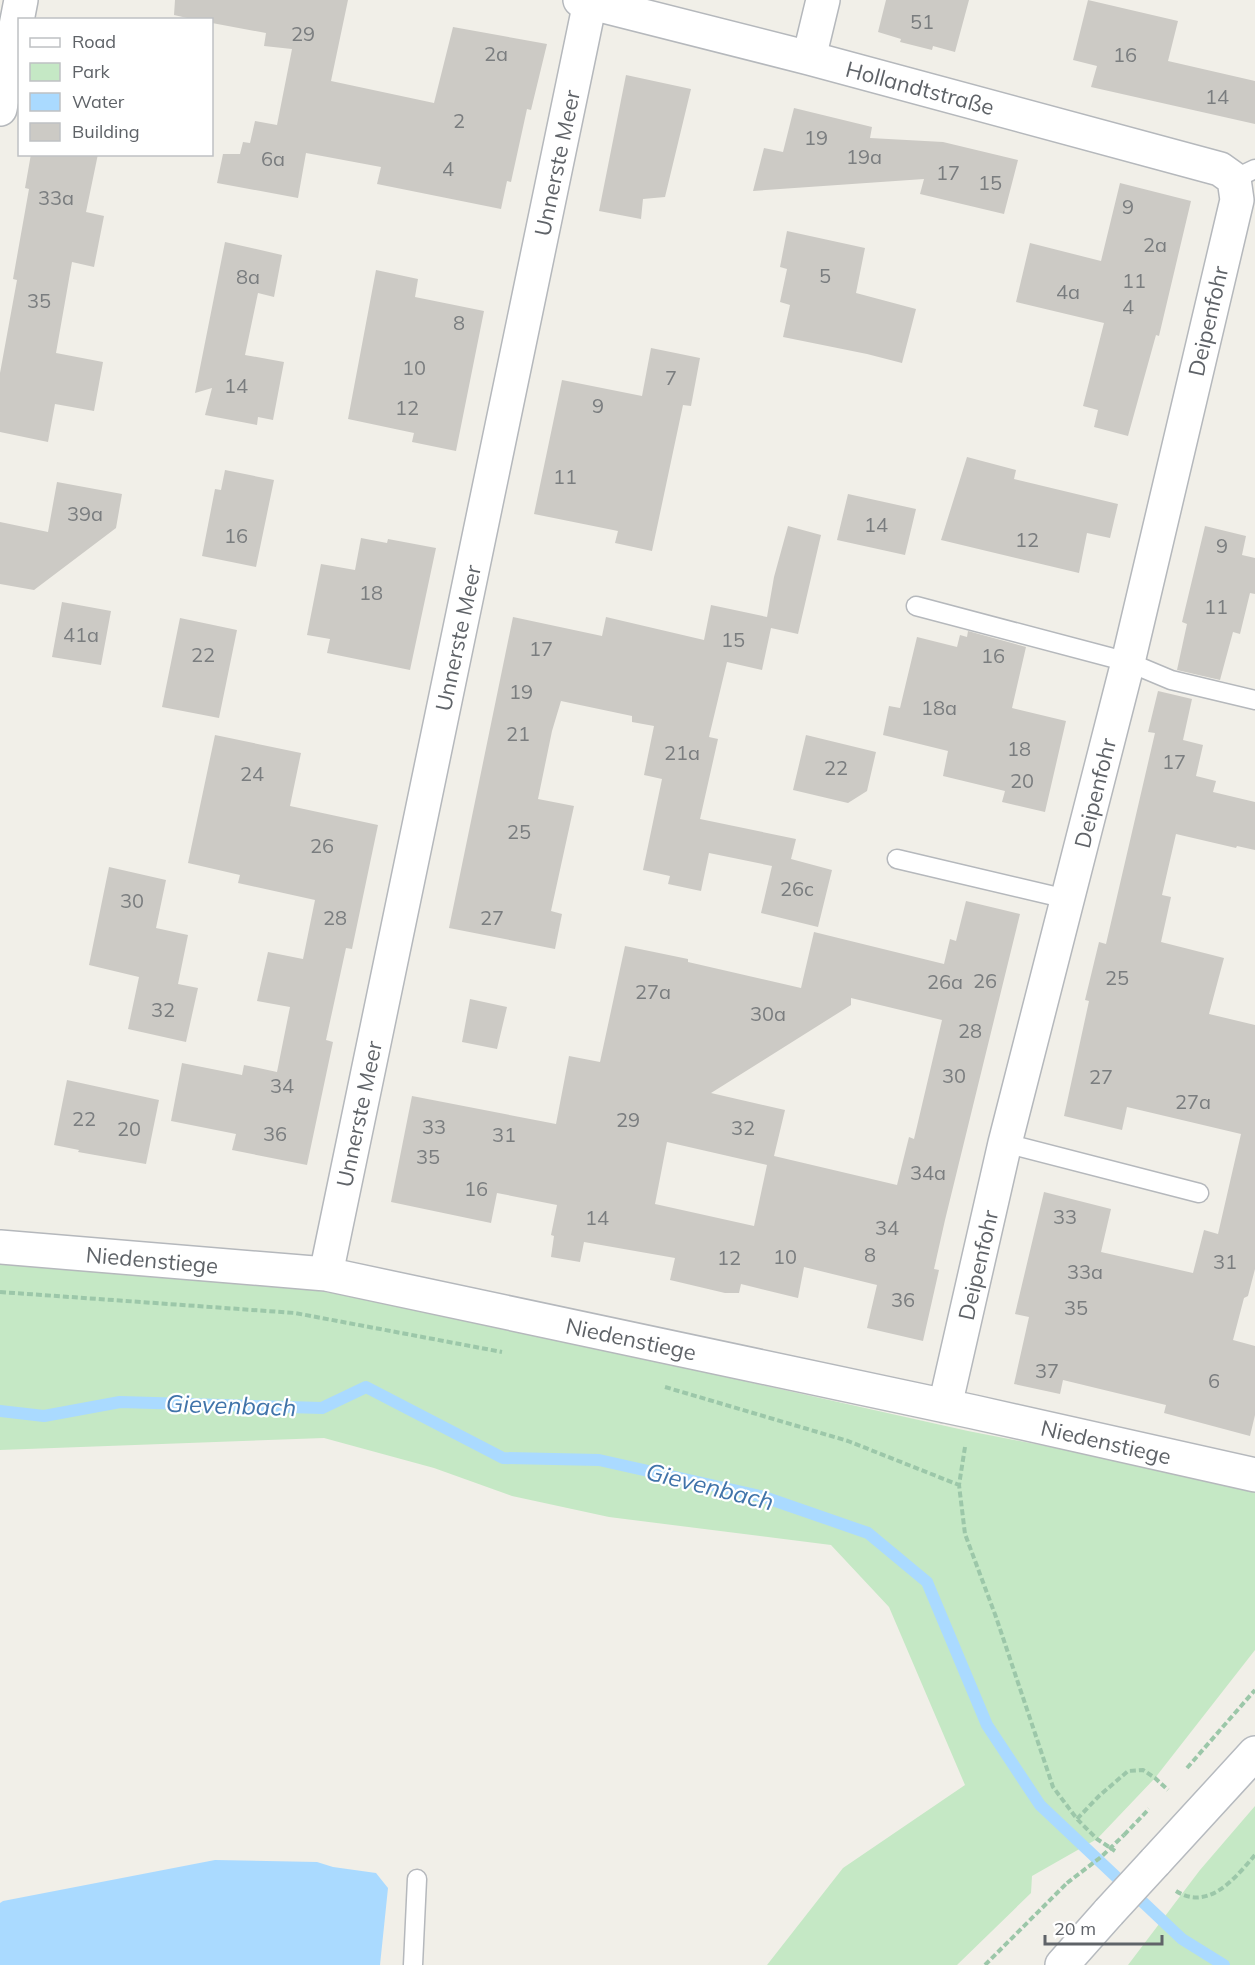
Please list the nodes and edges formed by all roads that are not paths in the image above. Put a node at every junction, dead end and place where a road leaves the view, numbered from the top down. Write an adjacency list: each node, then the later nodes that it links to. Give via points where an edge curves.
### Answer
1 (21, 0): 5 (street)
2 (823, 0): 4 (street)
3 (585, 1): 4 (street, Hollandtstraße); 15 (street, Unnerste Meer)
4 (808, 58): 6 (street, Hollandtstraße)
5 (0, 109)
6 (1245, 174): 8 (street, Deipenfohr)
7 (916, 606): 8 (lane)
8 (1128, 662): 9 (lane, via 1171,680); 11 (street, Deipenfohr)
9 (1255, 700)
10 (897, 859): 11 (lane)
11 (1067, 898): 12 (street, Deipenfohr)
12 (1005, 1143): 13 (lane); 16 (street, Deipenfohr)
13 (1199, 1193)
14 (0, 1247): 15 (street, Niedenstiege)
15 (326, 1274): 16 (street, Niedenstiege)
16 (960, 1409): 17 (street, Niedenstiege)
17 (1255, 1475)
18 (1255, 1753): 21 (street, bridge)
19 (417, 1879): 20 (lane)
20 (413, 1965)
21 (1062, 1965)

